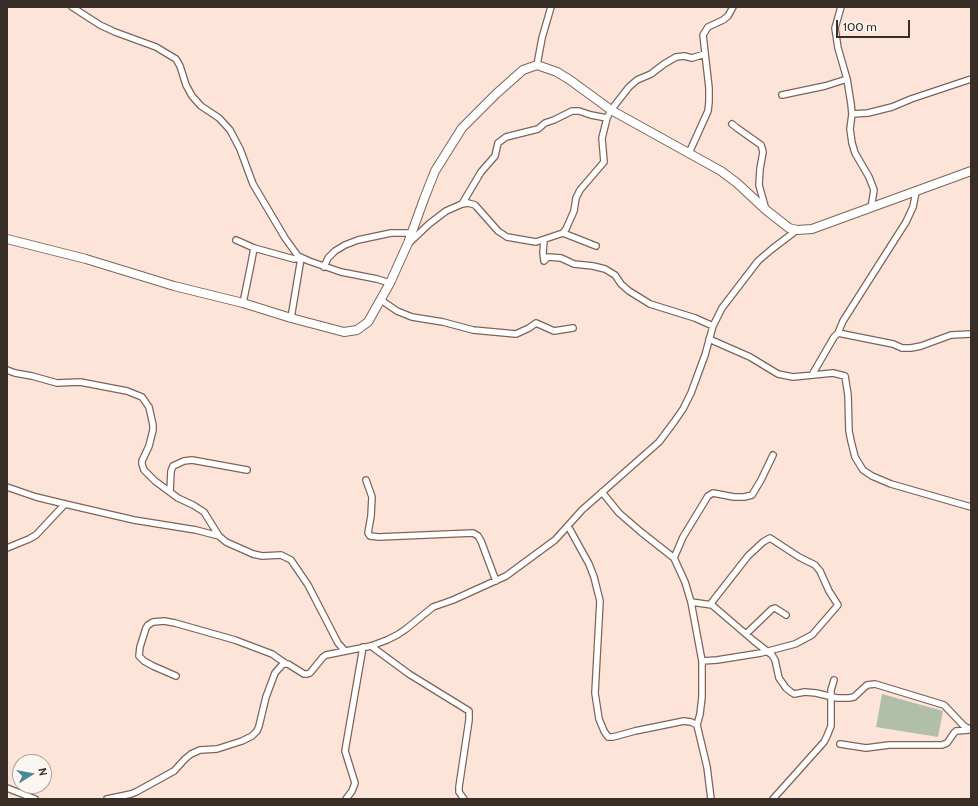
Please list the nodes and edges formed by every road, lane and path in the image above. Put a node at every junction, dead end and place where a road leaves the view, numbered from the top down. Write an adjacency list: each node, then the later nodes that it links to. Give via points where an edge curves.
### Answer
1 (72, 7): 29 (street, via 100,25 156,47 176,59 192,96 230,130 253,184 291,248)
2 (551, 7): 6 (street)
3 (733, 7): 5 (street, via 728,16 705,31)
4 (841, 7): 7 (street, via 835,28)
5 (705, 54): 10 (street, via 692,58 678,56 637,80); 14 (street, via 709,88 708,111)
6 (537, 65): 10 (street, via 557,72); 21 (street, via 523,70 462,128 436,172)
7 (847, 79): 9 (street); 11 (street)
8 (971, 79): 11 (street, via 892,106 868,113)
9 (782, 95)
10 (611, 110): 12 (street); 14 (street)
11 (852, 114): 18 (street, via 852,143 874,190)
12 (607, 118): 17 (street, via 572,111 544,123 538,129 506,136 498,143 495,156 481,172); 22 (street, via 602,138 604,162 580,190 574,211)
13 (732, 124): 19 (street, via 761,145 763,152 759,185)
14 (689, 153): 19 (street, via 721,171)
15 (971, 171): 16 (street)
16 (916, 192): 18 (street); 37 (street, via 906,222 843,321)
17 (462, 204): 25 (street, via 475,205 507,238 528,242); 26 (street, via 437,217)
18 (871, 208): 20 (street, via 812,229)
19 (766, 210): 20 (street, via 789,228)
20 (797, 230): 35 (street, via 758,261 722,308)
21 (412, 233): 26 (street); 30 (street, via 391,233 345,245 328,258)
22 (563, 233): 25 (street); 27 (street)
23 (7, 239): 33 (street)
24 (236, 240): 28 (street)
25 (544, 240): 35 (street, via 544,261 548,258 561,258 574,264 604,270 615,276 629,291 650,304)
26 (408, 243): 31 (street)
27 (596, 246)
28 (254, 248): 29 (street, via 294,259); 33 (street)
29 (301, 258): 30 (street); 34 (street)
30 (324, 267): 31 (street)
31 (390, 283): 32 (street)
32 (380, 300): 34 (street, via 368,322 357,330 344,332); 36 (street, via 412,317 474,330 516,334 536,324 554,331)
33 (243, 303): 34 (street)
34 (291, 318)
35 (713, 326): 39 (street)
36 (572, 328)
37 (838, 333): 38 (street, via 902,348 921,346 951,335); 41 (street)
38 (971, 334)
39 (709, 339): 41 (street, via 750,357 778,374 793,377); 47 (street, via 684,409 659,442)
40 (7, 370): 46 (street, via 57,383 80,382 127,391 142,397 149,407 153,425 142,467)
41 (812, 374): 49 (street, via 833,373 845,376 851,442 855,457 863,470 891,484)
42 (773, 455): 53 (street, via 752,494 734,497 713,493 708,496 683,537)
43 (247, 470): 46 (street, via 192,460 184,461 173,466)
44 (366, 480): 54 (street, via 372,497 368,533 370,536 473,533 481,541)
45 (7, 487): 48 (street)
46 (170, 492): 51 (street, via 204,512)
47 (602, 492): 50 (street); 53 (street, via 619,513)
48 (65, 504): 51 (street); 52 (street, via 36,535)
49 (971, 507)
50 (568, 526): 54 (street, via 554,540); 68 (street, via 589,564 600,601 595,693 598,719 604,731 608,737 613,737 684,721)
51 (219, 536): 62 (street, via 226,542 253,554 281,555 291,560 308,585)
52 (7, 548)
53 (674, 558): 55 (street)
54 (496, 581): 59 (street, via 433,607 398,635)
55 (691, 602): 56 (street); 63 (street)
56 (712, 605): 58 (street); 61 (street, via 748,556 767,539 773,538 815,565 838,605 807,638)
57 (786, 615): 58 (street, via 775,608 772,609)
58 (746, 634): 61 (street)
59 (371, 646): 60 (street); 76 (street, via 469,711 459,786 459,792)
60 (363, 647): 62 (street); 75 (street, via 345,751 355,783)
61 (768, 651): 63 (street); 67 (street, via 775,660 779,678 791,692)
62 (345, 652): 64 (street, via 323,657 307,674)
63 (702, 661): 68 (street, via 702,697)
64 (285, 663): 65 (street, via 272,654 236,640 175,623 153,622 146,628 139,656 153,666); 74 (street, via 275,673 259,726 252,736 242,742 218,749 200,750 185,759 174,771 136,792)
65 (176, 676)
66 (834, 680): 67 (street)
67 (831, 696): 69 (street, via 842,699 854,697 867,685 875,684 944,705); 77 (street, via 831,726 824,742)
68 (697, 725): 72 (street, via 708,767)
69 (970, 730): 70 (street, via 956,731 947,743 942,745 866,748)
70 (840, 744)
71 (7, 788): 73 (street)
72 (712, 798)
73 (35, 799)
74 (107, 799)
75 (346, 799)
76 (464, 799)
77 (773, 799)

